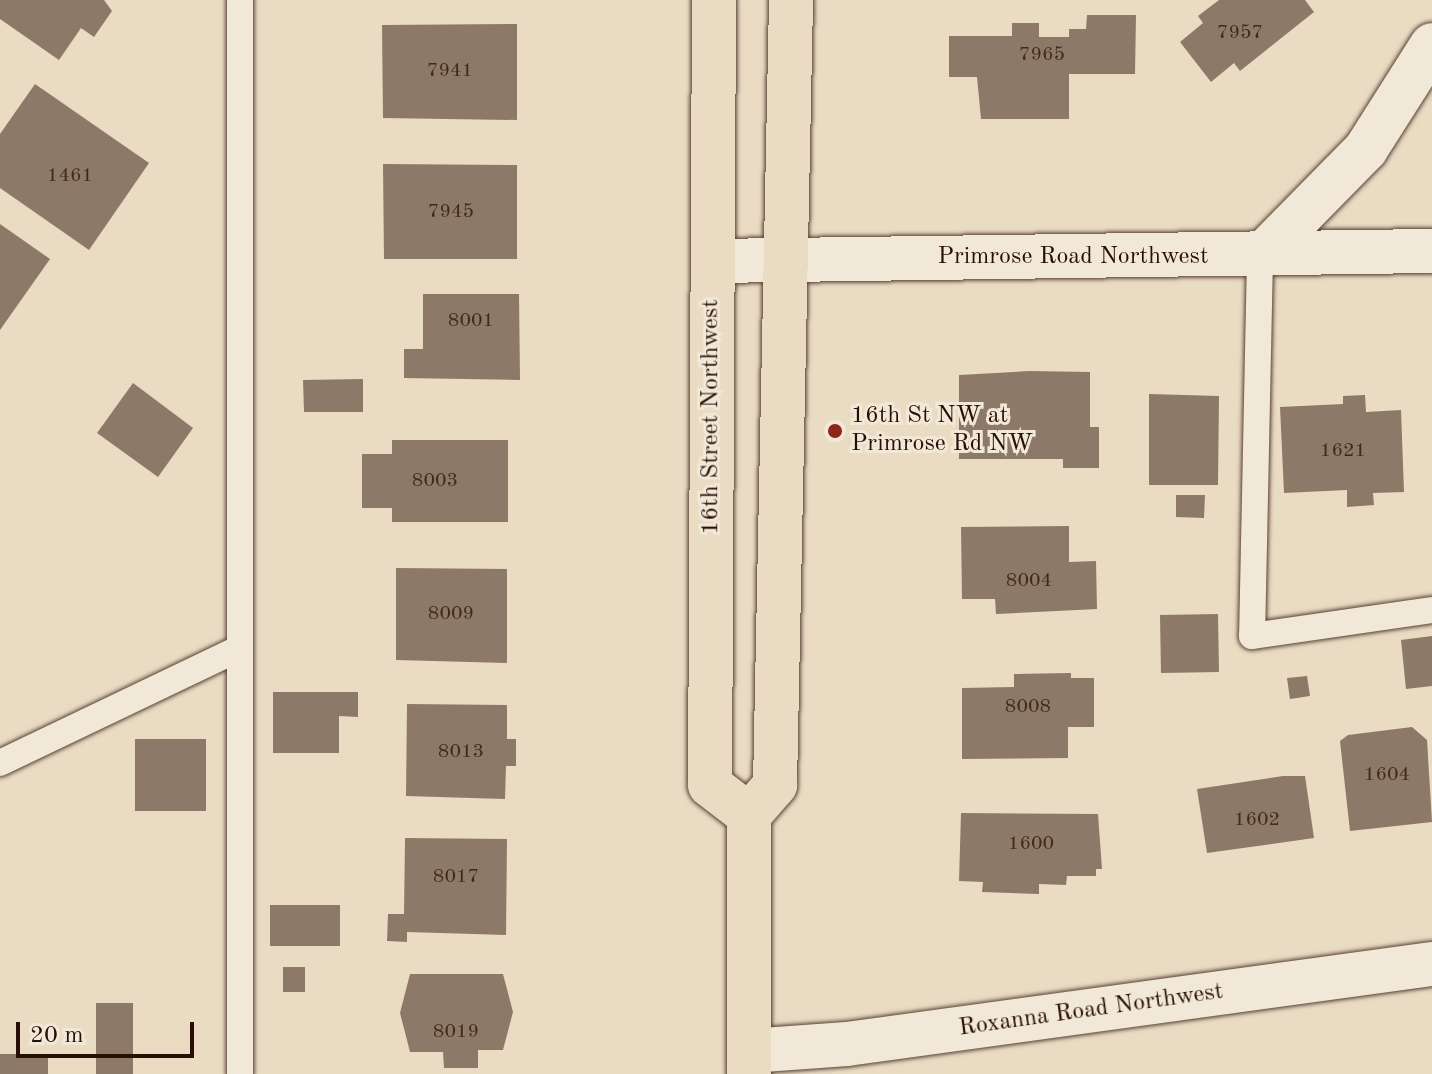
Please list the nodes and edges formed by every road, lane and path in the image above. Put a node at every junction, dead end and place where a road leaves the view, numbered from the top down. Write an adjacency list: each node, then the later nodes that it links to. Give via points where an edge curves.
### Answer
1 (240, 0): 10 (lane)
2 (714, 0): 8 (main road, 16th Street Northwest)
3 (791, 0): 7 (main road)
4 (1432, 45): 6 (street, via 1366,149)
5 (1432, 251): 6 (street, Primrose Road Northwest)
6 (1260, 257): 7 (street, Primrose Road Northwest); 9 (lane, via 1252,636)
7 (789, 259): 8 (street, Primrose Road Northwest); 12 (main road, via 775,785)
8 (713, 261): 12 (main road, 16th Street Northwest, via 710,785)
9 (1432, 610)
10 (240, 648): 11 (lane); 15 (lane)
11 (0, 763)
12 (749, 815): 14 (main road)
13 (1432, 964): 14 (street, Roxanna Road Northwest, via 847,1044)
14 (749, 1063)
15 (240, 1074)

